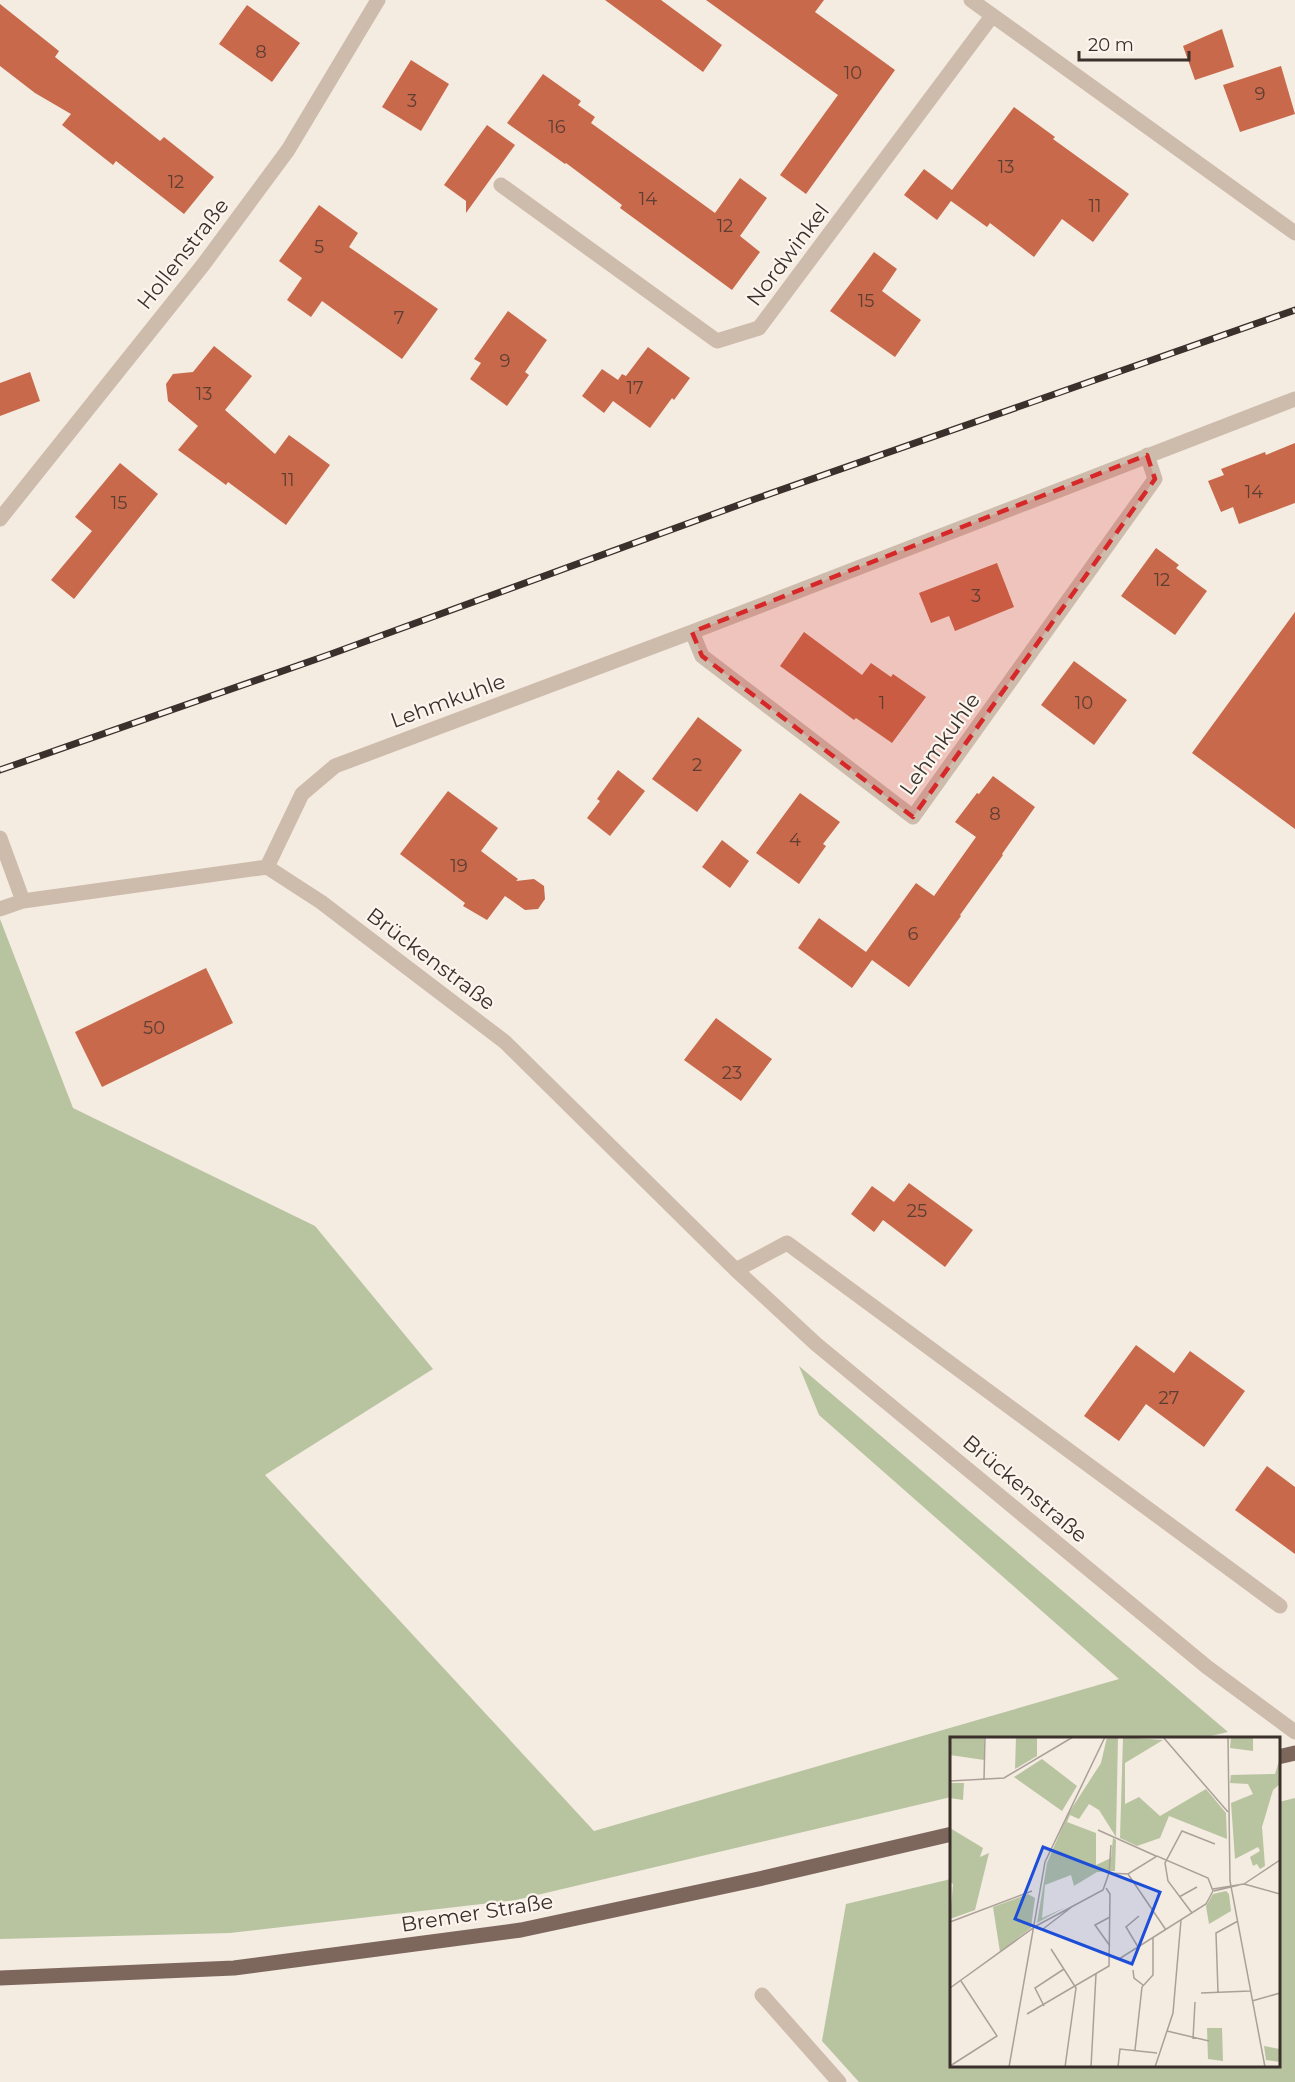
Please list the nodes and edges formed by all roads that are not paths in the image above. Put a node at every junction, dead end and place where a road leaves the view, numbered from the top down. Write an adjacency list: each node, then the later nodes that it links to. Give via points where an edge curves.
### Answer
1 (378, 0): 8 (street, Hollenstraße, via 288,150 203,265)
2 (971, 0): 3 (street)
3 (992, 16): 4 (street, Nordwinkel, via 759,328 717,341); 5 (street)
4 (501, 185)
5 (1295, 233)
6 (1295, 399): 7 (street, Lehmkuhle)
7 (1147, 455): 9 (street, Lehmkuhle); 9 (street, Lehmkuhle, via 1155,479 914,817 702,656)
8 (0, 519)
9 (692, 632): 11 (street, Lehmkuhle, via 335,766 302,794)
10 (0, 838): 12 (street)
11 (267, 867): 12 (street); 14 (street, Brückenstraße, via 321,902 505,1042)
12 (23, 901): 13 (street)
13 (0, 909)
14 (736, 1270): 15 (street, via 787,1243); 16 (street, Brückenstraße, via 816,1344 1207,1667)
15 (1280, 1606)
16 (1295, 1732)
17 (1295, 1753): 18 (main road)
18 (1280, 1757)
19 (950, 1834): 20 (main road, Bremer Straße, via 520,1930 234,1968)
20 (0, 1978)
21 (762, 1995): 22 (street)
22 (839, 2082)

